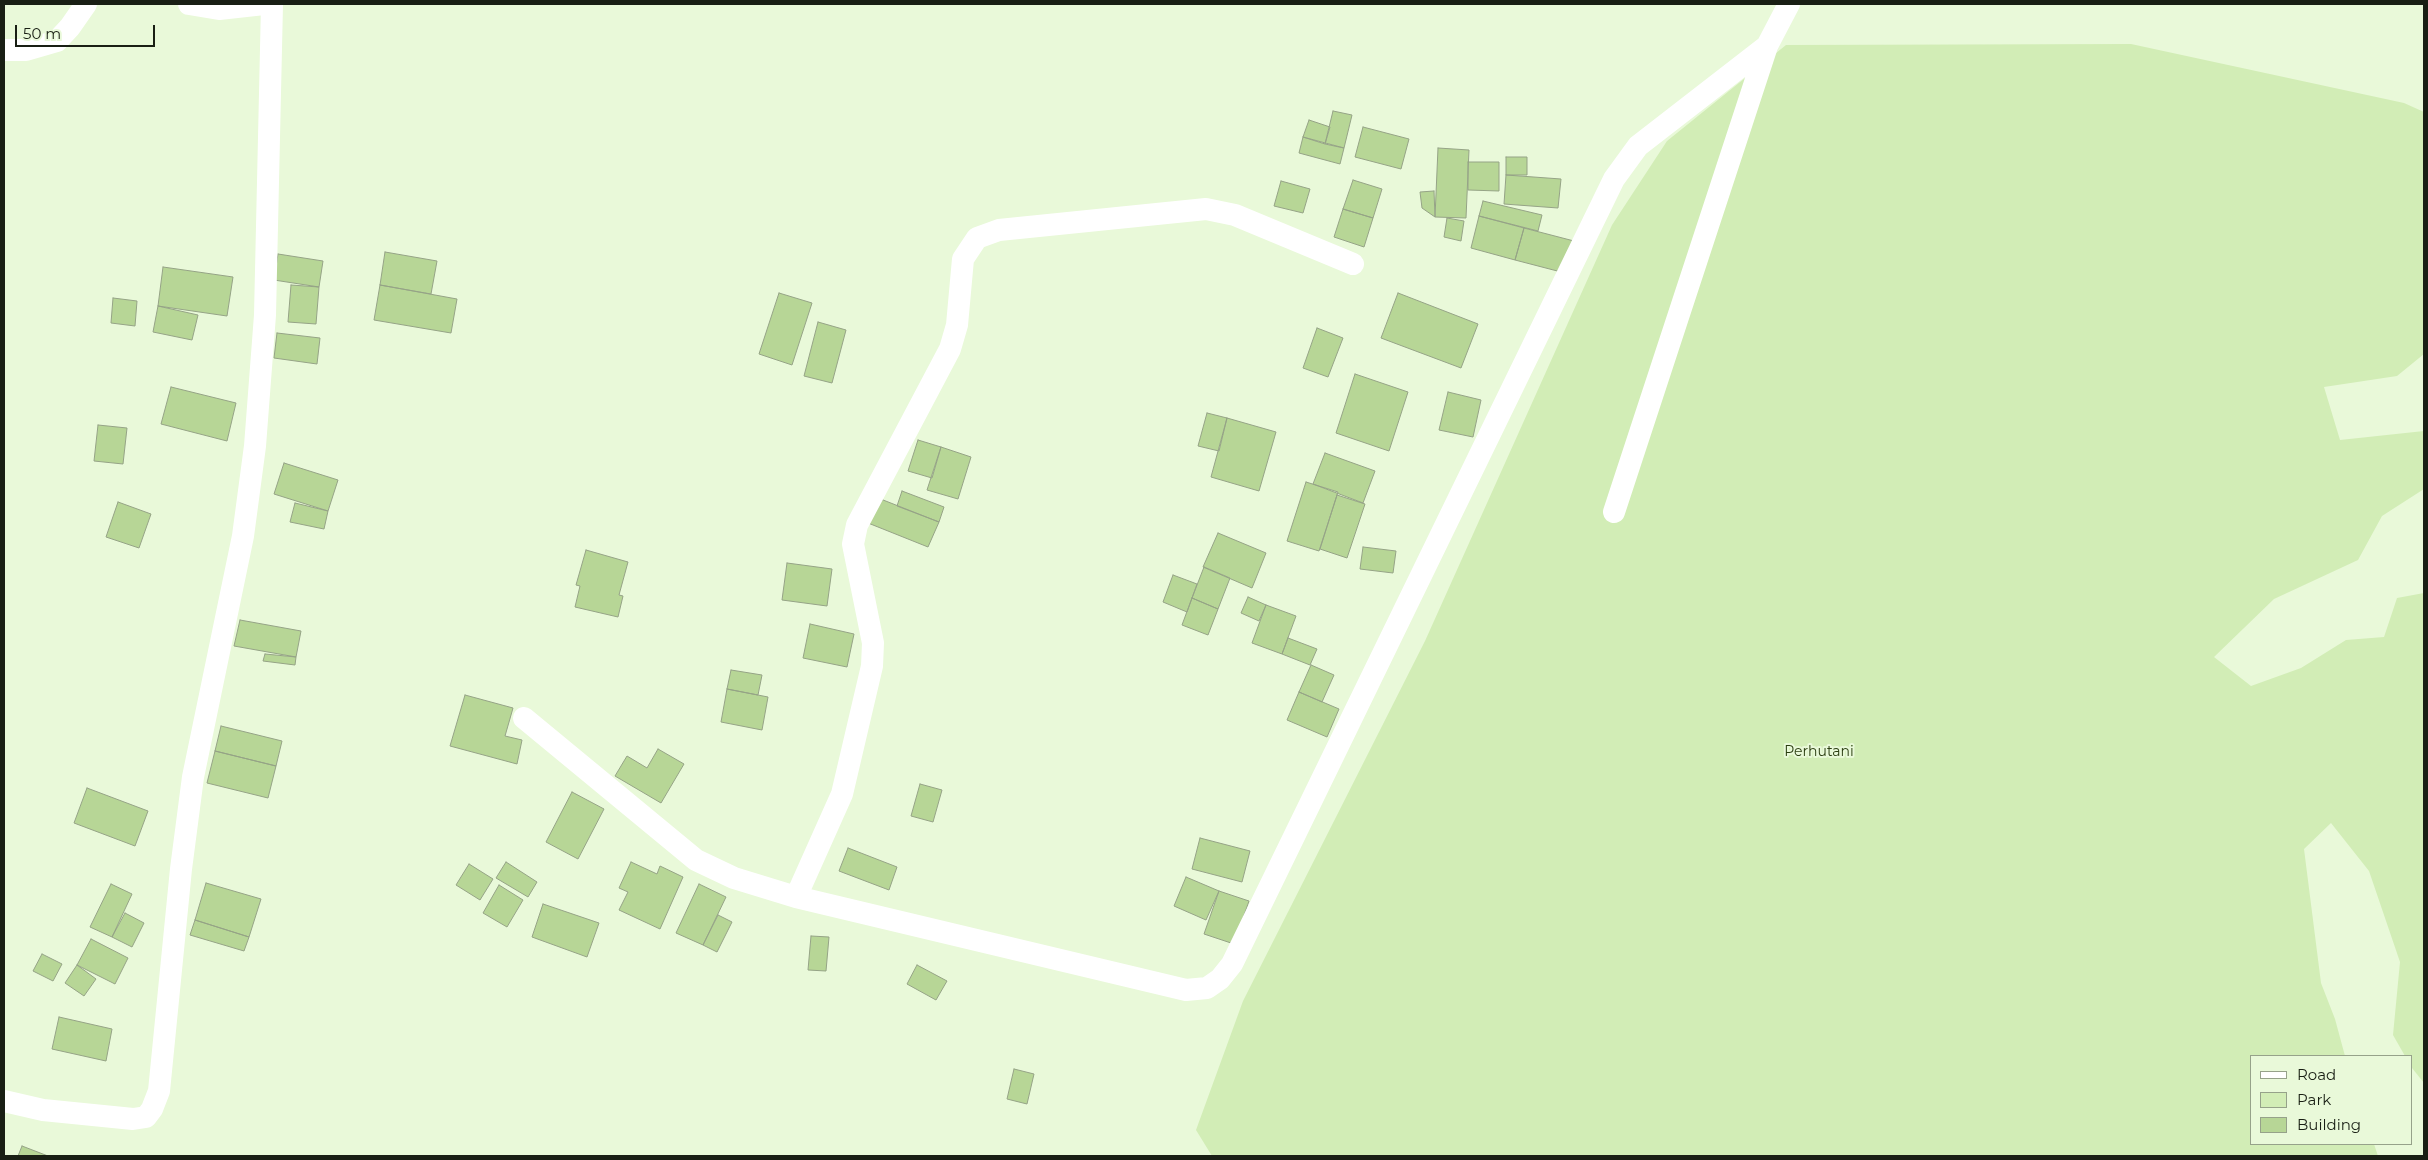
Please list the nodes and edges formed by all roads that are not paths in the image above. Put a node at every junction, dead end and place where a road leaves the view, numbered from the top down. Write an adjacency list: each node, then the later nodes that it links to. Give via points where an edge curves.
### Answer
1 (86, 4): 7 (street, via 57,41 26,50)
2 (189, 4): 3 (street, via 219,9)
3 (264, 4)
4 (272, 4): 12 (street, via 265,315 255,446 243,536 193,777 158,1090 152,1110 146,1117 133,1119 43,1110)
5 (1789, 4): 6 (street)
6 (1767, 46): 9 (street); 11 (street, via 1638,146 1614,179 1232,964 1220,979 1206,988 1186,990)
7 (4, 50)
8 (1353, 264): 11 (street, via 1235,216 1206,209 999,230 977,238 963,259 957,325 950,349 857,525 854,544 873,643 872,666 842,794)
9 (1614, 512)
10 (524, 718): 11 (street, via 696,860 734,878)
11 (796, 897)
12 (4, 1102)

